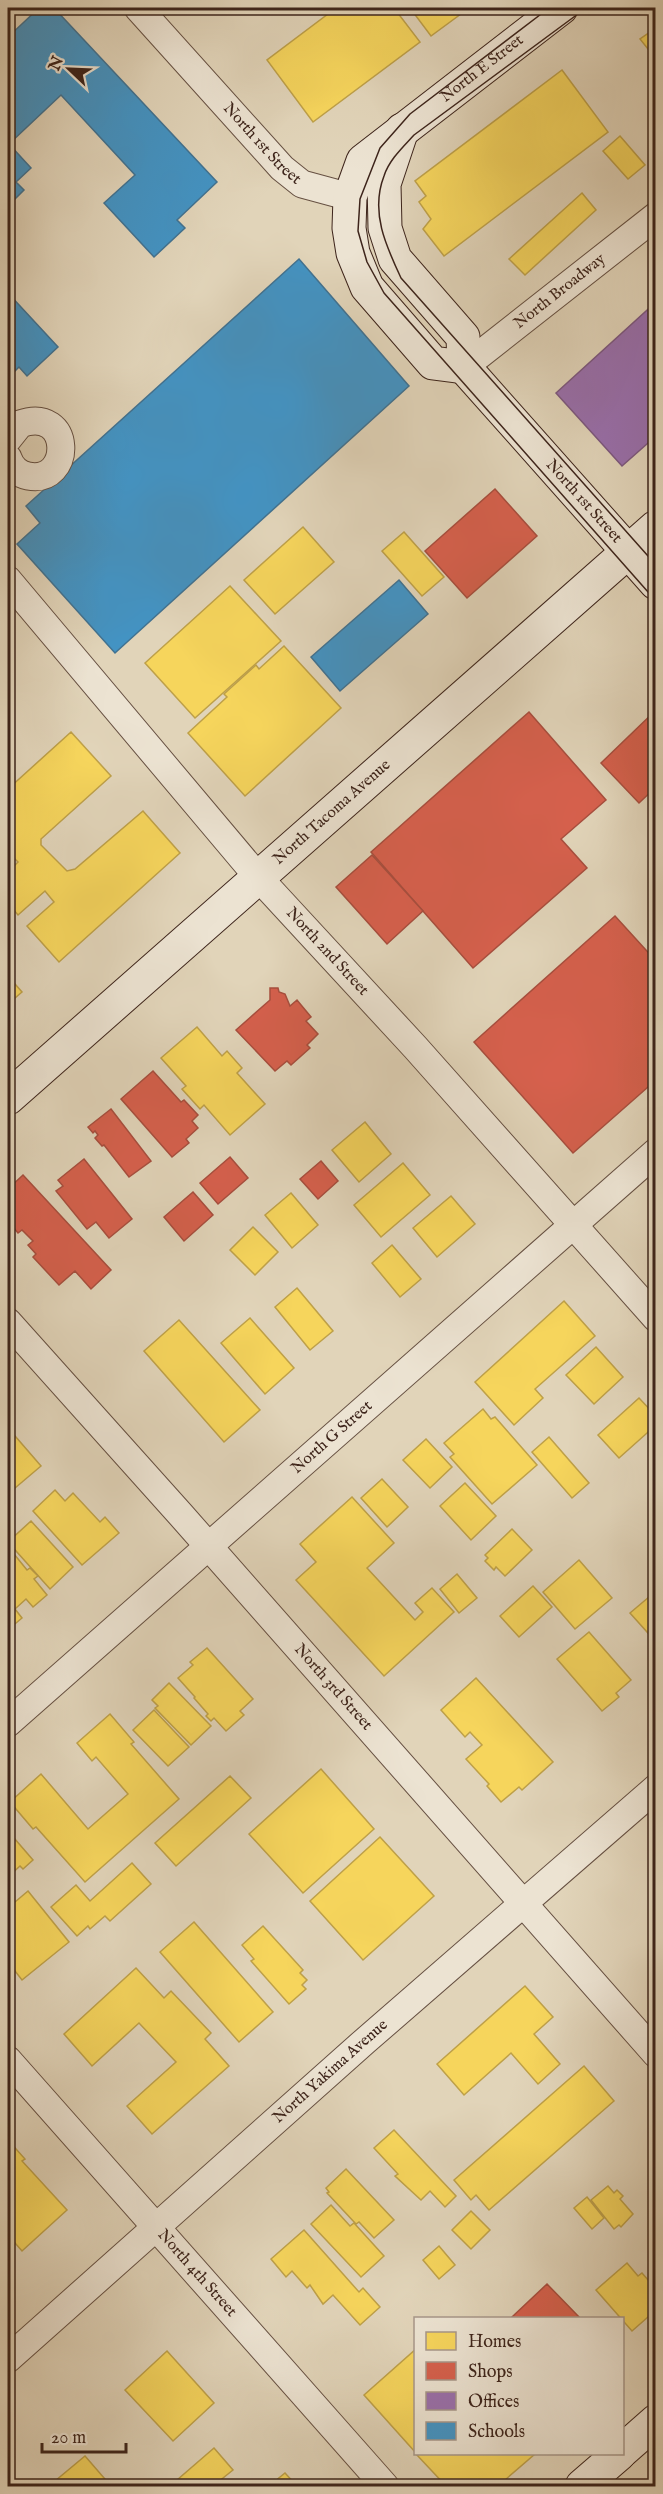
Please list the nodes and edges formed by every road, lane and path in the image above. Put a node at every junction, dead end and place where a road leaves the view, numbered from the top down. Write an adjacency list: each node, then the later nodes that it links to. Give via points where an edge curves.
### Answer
1 (138, 8): 4 (street, North 1st Street, via 282,168 302,184)
2 (561, 8): 3 (street, North E Street)
3 (402, 130): 4 (street, North E Street, via 363,161); 6 (street, via 384,184 385,228 395,258 463,337)
4 (350, 197): 6 (street, via 349,228 367,287 433,363)
5 (656, 216): 6 (street, North Broadway)
6 (464, 367): 10 (street, North 1st Street)
7 (8, 439): 8 (street, via 20,424 47,423 59,437 61,455 51,471 33,477)
8 (10, 469)
9 (656, 527): 10 (street, North Tacoma Avenue)
10 (626, 552): 12 (street, North 1st Street); 13 (street, North Tacoma Avenue)
11 (8, 580): 13 (street, North 2nd Street)
12 (656, 583)
13 (258, 877): 14 (street, North Tacoma Avenue); 16 (street, North 2nd Street)
14 (8, 1098)
15 (656, 1152): 16 (street, North G Street)
16 (573, 1225): 17 (street, North 2nd Street); 19 (street, North G Street)
17 (656, 1318)
18 (8, 1322): 19 (street, North 3rd Street)
19 (209, 1547): 20 (street, North G Street); 22 (street, North 3rd Street)
20 (8, 1723)
21 (656, 1788): 22 (street, North Yakima Avenue)
22 (523, 1903): 23 (street, North 3rd Street); 25 (street, North Yakima Avenue)
23 (656, 2054)
24 (8, 2060): 25 (street, North 4th Street)
25 (156, 2228): 26 (street, North Yakima Avenue); 30 (street, North 4th Street)
26 (8, 2359)
27 (656, 2421): 28 (street)
28 (624, 2449)
29 (618, 2455): 31 (street)
30 (385, 2487)
31 (582, 2487)

